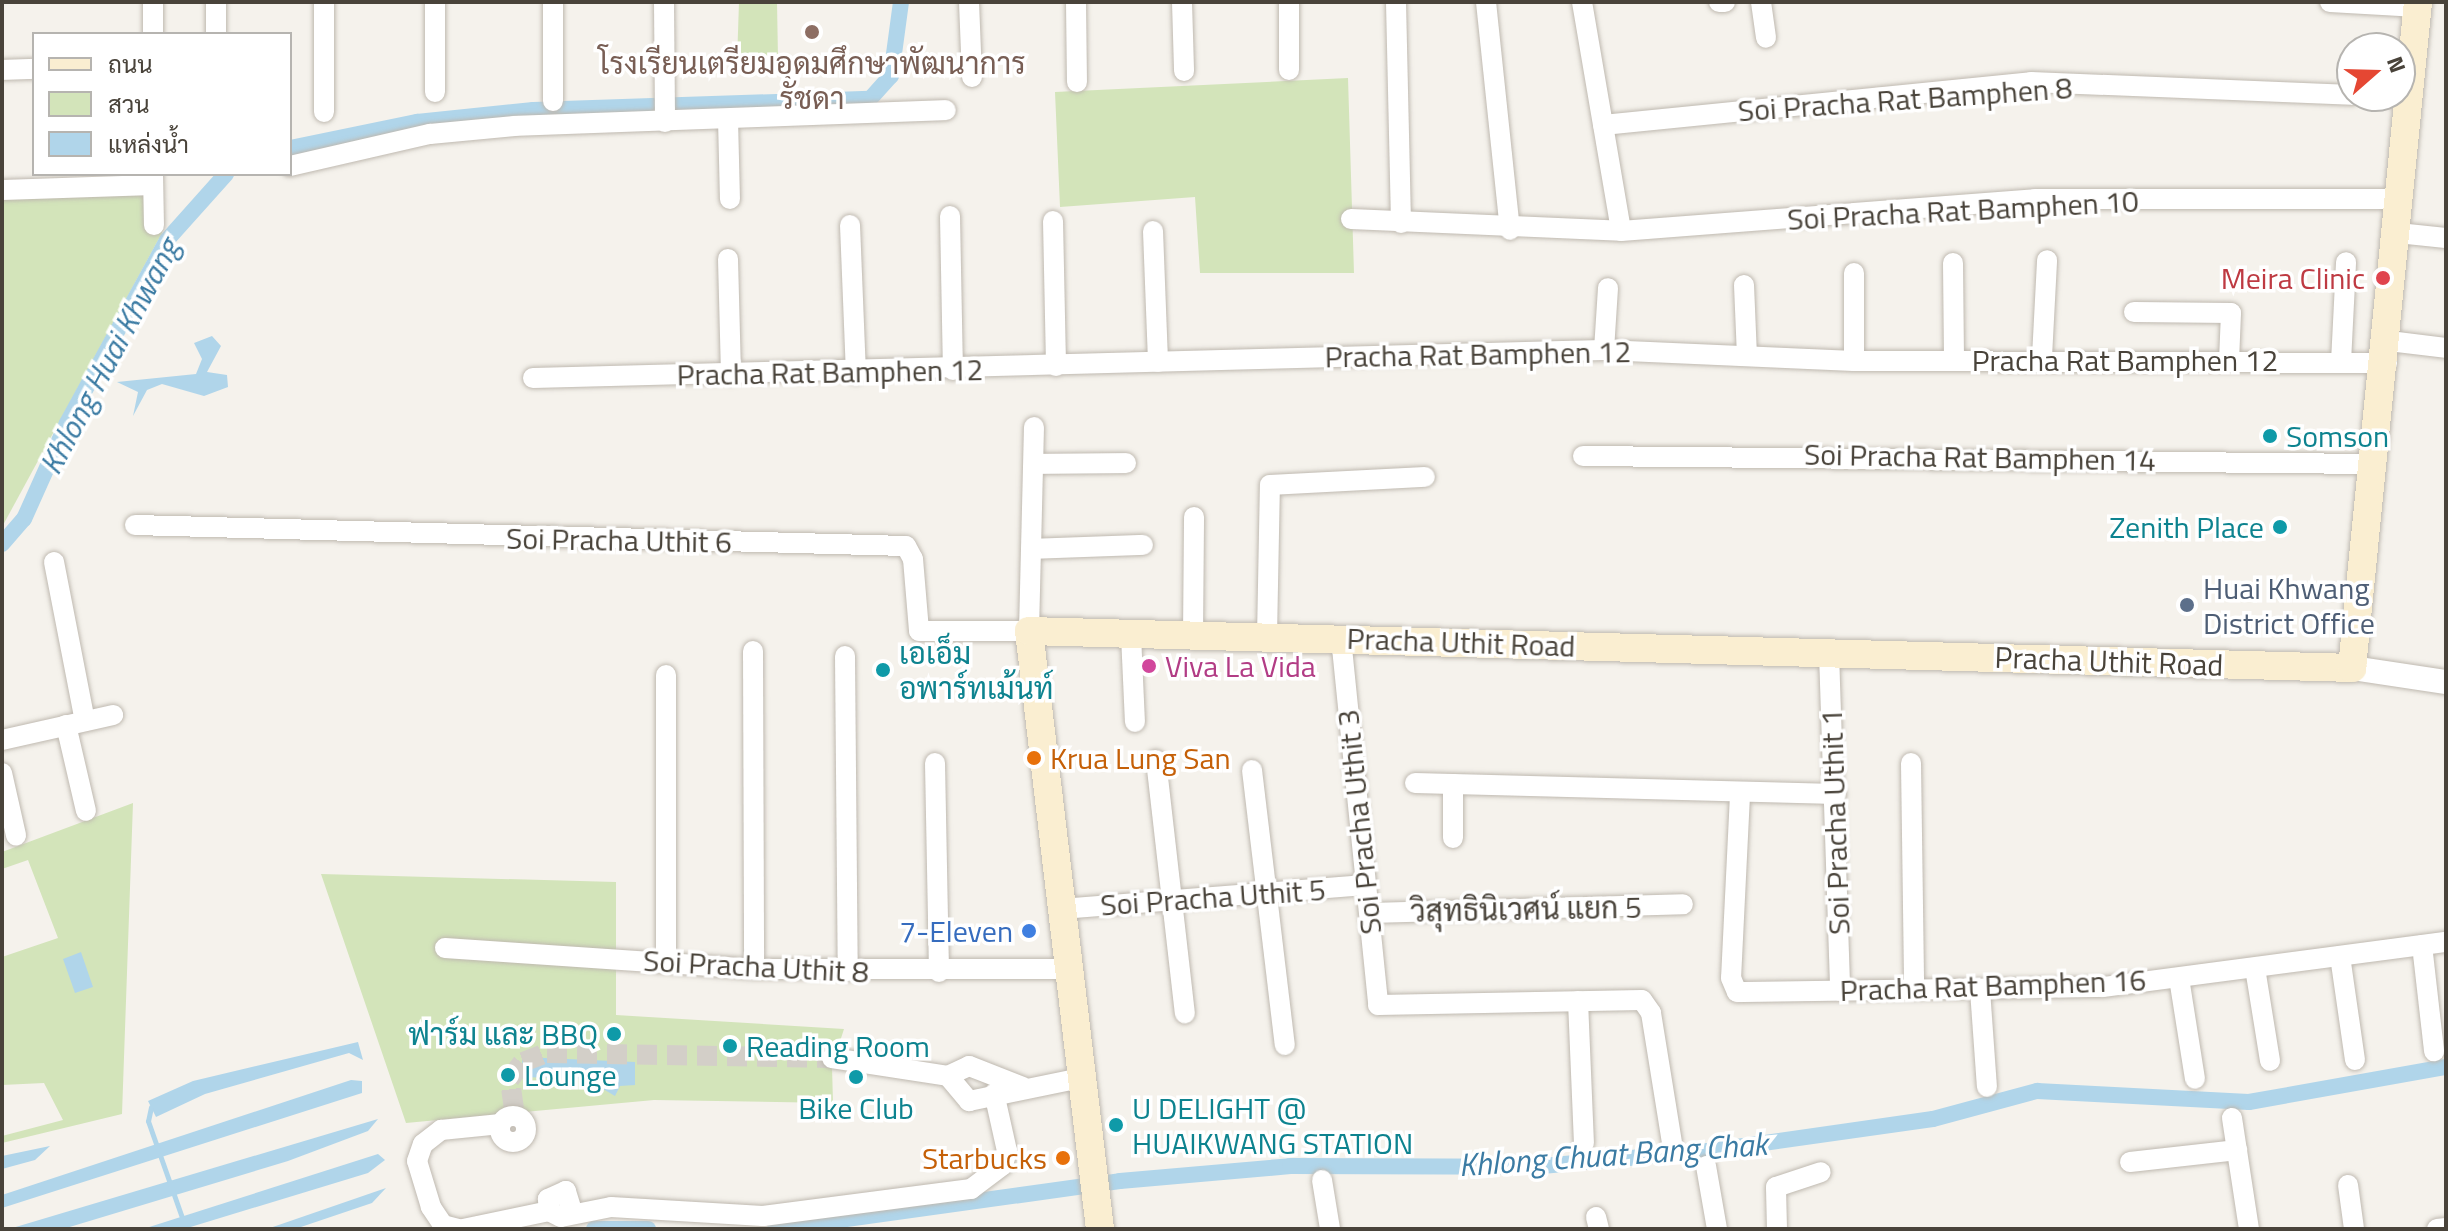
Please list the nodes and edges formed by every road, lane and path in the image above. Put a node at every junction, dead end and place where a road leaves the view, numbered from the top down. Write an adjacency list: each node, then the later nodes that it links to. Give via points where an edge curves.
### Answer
1 (153, 2): 17 (street)
2 (216, 2): 18 (street)
3 (324, 2): 31 (street)
4 (435, 2): 27 (street)
5 (553, 2): 29 (street)
6 (664, 2): 34 (street)
7 (969, 2): 25 (street)
8 (1076, 2): 26 (street)
9 (1182, 2): 24 (street)
10 (1289, 2): 23 (street)
11 (1396, 2): 44 (street)
12 (1486, 2): 47 (street)
13 (1582, 2): 35 (street)
14 (1761, 2): 20 (street)
15 (2330, 2): 16 (street)
16 (2418, 4): 19 (main road)
17 (153, 32)
18 (216, 32)
19 (2412, 32)
20 (1766, 38)
21 (32, 69): 22 (street)
22 (2, 70)
23 (1289, 70)
24 (1184, 71)
25 (972, 77)
26 (1077, 82)
27 (435, 92)
28 (2336, 94): 35 (street, Soi Pracha Rat Bamphen 8, via 2031,82)
29 (553, 101)
30 (946, 110): 33 (street)
31 (324, 112)
32 (2398, 112): 40 (main road)
33 (728, 119): 34 (street); 39 (street)
34 (665, 120): 36 (street, via 430,134)
35 (1603, 125): 49 (street)
36 (292, 166)
37 (153, 180): 38 (street); 45 (street)
38 (2, 190)
39 (730, 199)
40 (2402, 199): 49 (street, Soi Pracha Rat Bamphen 10, via 2035,199); 50 (main road)
41 (950, 216): 71 (street)
42 (1351, 219): 44 (street, Soi Pracha Rat Bamphen 10)
43 (1053, 221): 70 (street)
44 (1401, 223): 47 (street, Soi Pracha Rat Bamphen 10)
45 (154, 225)
46 (850, 225): 72 (street)
47 (1510, 230): 49 (street, Soi Pracha Rat Bamphen 10)
48 (1153, 231): 68 (street)
49 (1621, 231)
50 (2398, 233): 51 (street); 62 (main road)
51 (2446, 238)
52 (728, 259): 73 (street)
53 (2047, 260): 64 (street)
54 (2346, 262): 69 (street)
55 (1953, 263): 65 (street)
56 (1854, 273): 67 (street)
57 (1744, 285): 63 (street)
58 (1608, 288): 61 (street)
59 (2134, 312): 66 (street, via 2231,313)
60 (2446, 348): 62 (street, Pracha Rat Bamphen 12)
61 (1604, 350): 63 (street, Pracha Rat Bamphen 12); 68 (street, Pracha Rat Bamphen 12)
62 (2388, 352): 69 (street, Pracha Rat Bamphen 12); 79 (main road)
63 (1747, 356): 67 (street, Pracha Rat Bamphen 12)
64 (2042, 357): 65 (street, Pracha Rat Bamphen 12); 66 (street, Pracha Rat Bamphen 12)
65 (1954, 359): 67 (street, Pracha Rat Bamphen 12)
66 (2229, 360): 69 (street, Pracha Rat Bamphen 12)
67 (1854, 361)
68 (1158, 362): 70 (street, Pracha Rat Bamphen 12)
69 (2341, 362)
70 (1056, 366): 71 (street, Pracha Rat Bamphen 12)
71 (953, 370): 72 (street, Pracha Rat Bamphen 12)
72 (856, 374): 73 (street, Pracha Rat Bamphen 12)
73 (731, 375): 74 (street, Pracha Rat Bamphen 12)
74 (533, 378)
75 (1034, 427): 78 (street)
76 (1583, 456): 79 (street, Soi Pracha Rat Bamphen 14)
77 (1126, 463): 78 (street)
78 (1034, 464): 84 (street)
79 (2376, 464): 94 (main road)
80 (1425, 477): 89 (street, via 1270,485)
81 (1194, 517): 88 (street)
82 (135, 525): 86 (street, Soi Pracha Uthit 6, via 906,546 919,631)
83 (1143, 545): 84 (street)
84 (1032, 549): 86 (street)
85 (54, 562): 99 (street)
86 (1029, 631): 87 (main road, Pracha Uthit Road); 117 (main road)
87 (1131, 635): 88 (main road, Pracha Uthit Road); 98 (street)
88 (1193, 636): 89 (main road, Pracha Uthit Road)
89 (1267, 637): 90 (main road, Pracha Uthit Road)
90 (1341, 638): 92 (main road, Pracha Uthit Road); 113 (street, Soi Pracha Uthit 3)
91 (753, 651): 125 (street)
92 (1829, 653): 94 (main road, Pracha Uthit Road); 108 (street, Soi Pracha Uthit 1)
93 (845, 656): 127 (street)
94 (2352, 668): 96 (street)
95 (666, 675): 123 (street)
96 (2446, 682)
97 (113, 715): 99 (street)
98 (1135, 722)
99 (76, 723): 100 (street); 110 (street)
100 (2, 740)
101 (1156, 760): 115 (street)
102 (935, 763): 128 (street)
103 (1911, 763): 130 (street)
104 (1252, 770): 114 (street)
105 (2, 773): 111 (street)
106 (1415, 783): 107 (street)
107 (1453, 784): 109 (street); 112 (street)
108 (1836, 794): 109 (street); 132 (street, Soi Pracha Uthit 1)
109 (1740, 795): 132 (street, Pracha Rat Bamphen 16, via 1731,986 1737,992)
110 (86, 811)
111 (16, 835)
112 (1453, 838)
113 (1365, 885): 114 (street, Soi Pracha Uthit 5); 118 (street, Soi Pracha Uthit 3)
114 (1270, 894): 115 (street, Soi Pracha Uthit 5); 135 (street)
115 (1171, 901): 117 (street, Soi Pracha Uthit 5); 134 (street)
116 (1683, 904): 118 (street, วิสุทธินิเวศน์ แยก 5)
117 (1061, 909): 126 (main road)
118 (1370, 913): 133 (street, Soi Pracha Uthit 3, via 1378,1005)
119 (2446, 942): 120 (street, Pracha Rat Bamphen 16)
120 (2422, 945): 122 (street, Pracha Rat Bamphen 16); 136 (street)
121 (445, 948): 123 (street, Soi Pracha Uthit 8)
122 (2340, 956): 124 (street, Pracha Rat Bamphen 16); 138 (street)
123 (666, 962): 125 (street, Soi Pracha Uthit 8)
124 (2255, 968): 129 (street, Pracha Rat Bamphen 16); 139 (street)
125 (754, 969): 127 (street, Soi Pracha Uthit 8)
126 (1067, 969): 128 (street, Soi Pracha Uthit 8); 141 (main road)
127 (848, 971): 128 (street, Soi Pracha Uthit 8)
128 (939, 972)
129 (2179, 978): 131 (street, Pracha Rat Bamphen 16); 142 (street)
130 (1914, 990): 131 (street, Pracha Rat Bamphen 16); 132 (street, Pracha Rat Bamphen 16)
131 (1980, 990): 144 (street)
132 (1840, 991)
133 (1578, 1001): 148 (street, via 1642,1000 1651,1013); 149 (street)
134 (1185, 1013)
135 (1285, 1045)
136 (2434, 1051)
137 (832, 1058): 140 (street)
138 (2355, 1060)
139 (2270, 1061)
140 (948, 1076): 143 (street, via 969,1066); 145 (street, via 969,1101)
141 (1081, 1078): 143 (street); 156 (main road)
142 (2195, 1079)
143 (1023, 1087): 145 (street)
144 (1987, 1087)
145 (994, 1093): 158 (street, via 1007,1151 1003,1165 971,1189 763,1216 572,1211 561,1217 549,1211)
146 (510, 1116): 158 (street, via 441,1130 423,1144 417,1161 431,1207 443,1225)
147 (2232, 1118): 150 (street)
148 (1672, 1142)
149 (1584, 1143)
150 (2237, 1150): 151 (street); 162 (street)
151 (2130, 1162)
152 (1706, 1166): 160 (street)
153 (1821, 1172): 161 (street, via 1776,1187)
154 (1322, 1180): 159 (street)
155 (2348, 1185): 163 (street)
156 (1098, 1216)
157 (2446, 1228): 164 (street)
158 (460, 1229)
159 (1330, 1229)
160 (1717, 1229)
161 (1777, 1229)
162 (2249, 1229)
163 (2354, 1229)
164 (2437, 1229)

